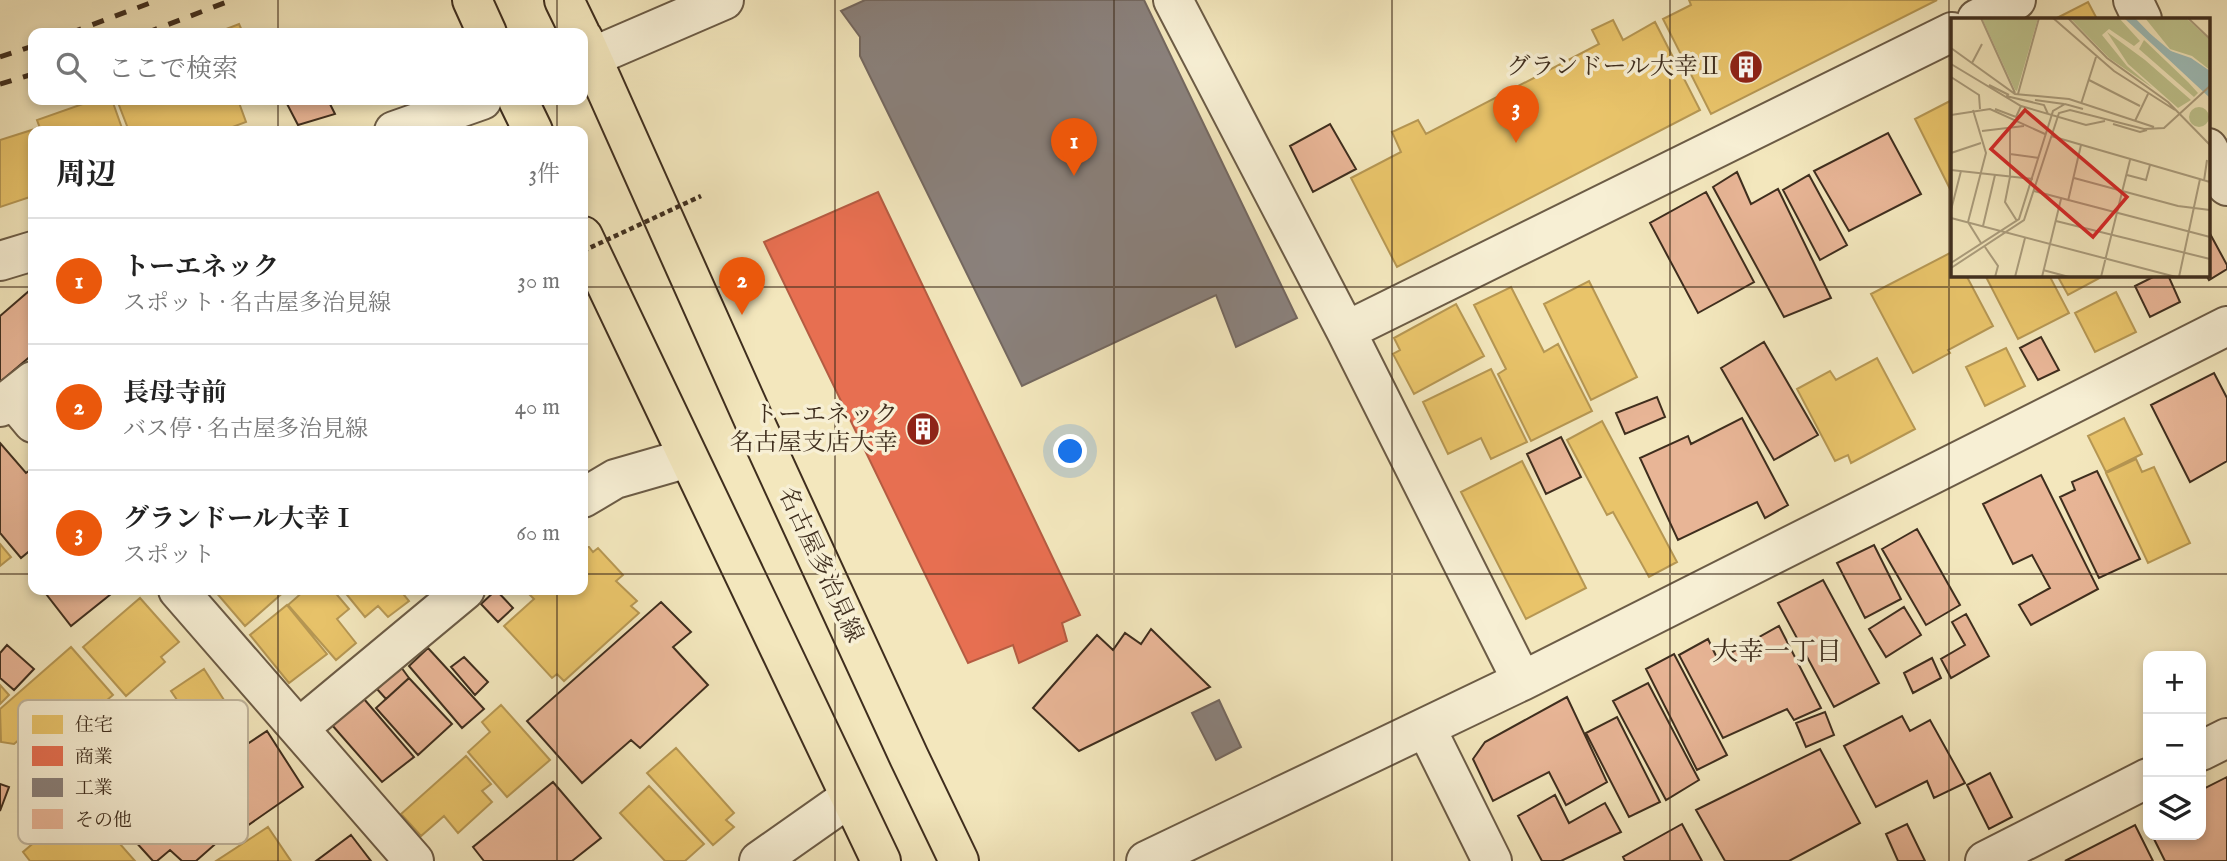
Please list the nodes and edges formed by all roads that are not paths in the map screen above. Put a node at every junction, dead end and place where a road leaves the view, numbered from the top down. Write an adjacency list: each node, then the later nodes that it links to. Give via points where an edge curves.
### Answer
1 (472, 0): 9 (main road)
2 (564, 0): 10 (main road, 名古屋多治見線)
3 (724, 0): 12 (street)
4 (1173, 0): 24 (street)
5 (2016, 0): 7 (street)
6 (2133, 0): 8 (street)
7 (1979, 18)
8 (2142, 18)
9 (485, 28)
10 (578, 28)
11 (1951, 32): 24 (street)
12 (588, 42)
13 (588, 50): 39 (main road, 名古屋多治見線, via 761,437)
14 (468, 105): 16 (street)
15 (520, 105): 17 (main road)
16 (408, 126)
17 (531, 126)
18 (2210, 152): 19 (street)
19 (2227, 186)
20 (588, 247): 25 (main road)
21 (28, 253): 22 (street)
22 (0, 261)
23 (2227, 326): 29 (street)
24 (1346, 331): 29 (street)
25 (688, 458): 26 (street, via 615,480); 35 (main road)
26 (588, 495)
27 (182, 595): 30 (street)
28 (459, 595): 30 (street)
29 (1522, 681): 31 (street)
30 (299, 728): 36 (street)
31 (1426, 728): 40 (street); 41 (street)
32 (2227, 738): 33 (street)
33 (2206, 748)
34 (2143, 781): 42 (street)
35 (850, 796): 37 (street); 38 (main road)
36 (414, 861)
37 (759, 861)
38 (881, 861)
39 (959, 861)
40 (1146, 861)
41 (1492, 861)
42 (1985, 861)

